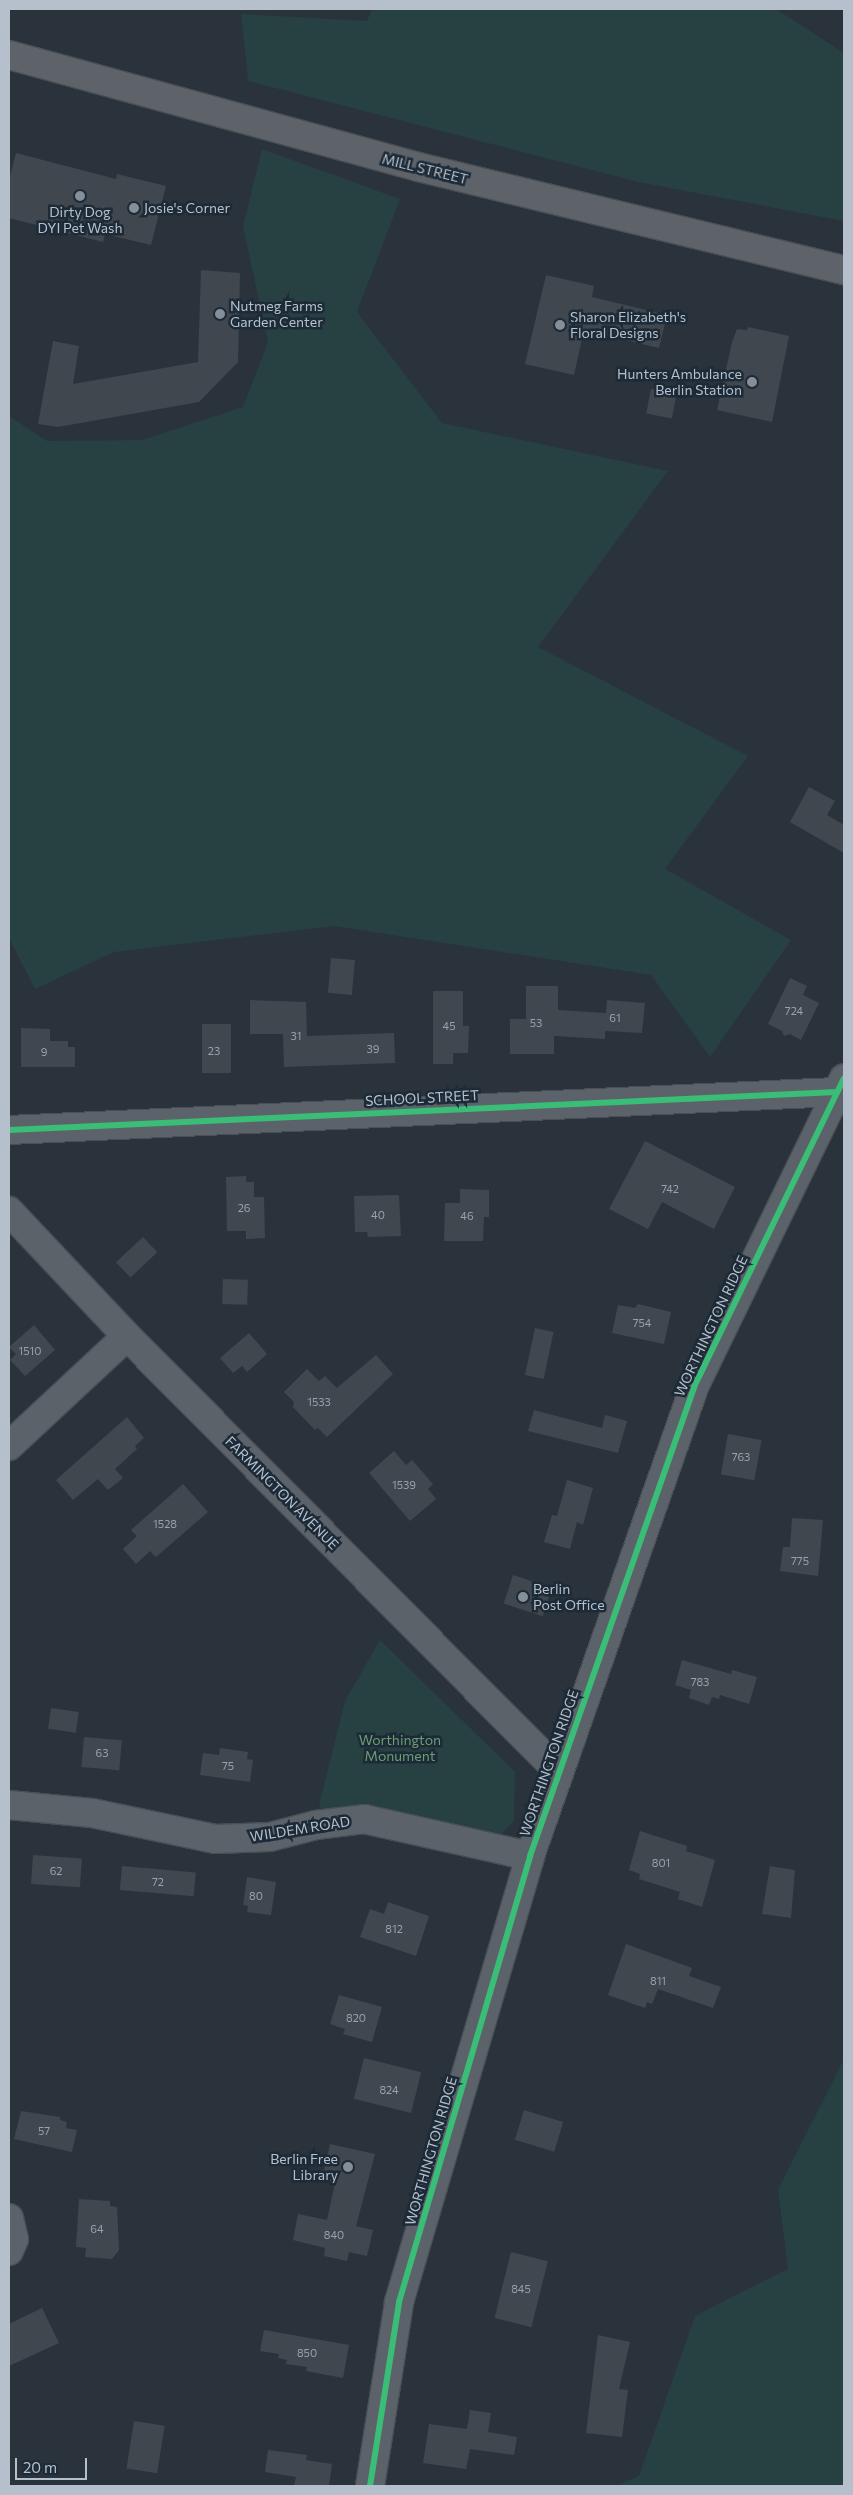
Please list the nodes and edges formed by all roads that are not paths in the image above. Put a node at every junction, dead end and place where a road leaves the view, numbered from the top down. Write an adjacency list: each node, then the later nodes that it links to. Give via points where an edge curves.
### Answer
1 (9, 55): 2 (main road, MILL STREET, via 428,170)
2 (844, 270)
3 (840, 1085): 4 (street, SCHOOL STREET); 8 (street, WORTHINGTON RIDGE, via 694,1387)
4 (9, 1130)
5 (9, 1211): 6 (street, FARMINGTON AVENUE)
6 (127, 1336): 7 (street); 8 (street, FARMINGTON AVENUE)
7 (9, 1446)
8 (559, 1772): 10 (street, WORTHINGTON RIDGE)
9 (9, 1805): 10 (street, WILDEM ROAD, via 92,1813 215,1839 270,1836 316,1825 364,1819)
10 (530, 1856): 13 (street, WORTHINGTON RIDGE, via 399,2302)
11 (9, 2218): 12 (street, via 14,2239)
12 (9, 2251)
13 (370, 2486)

